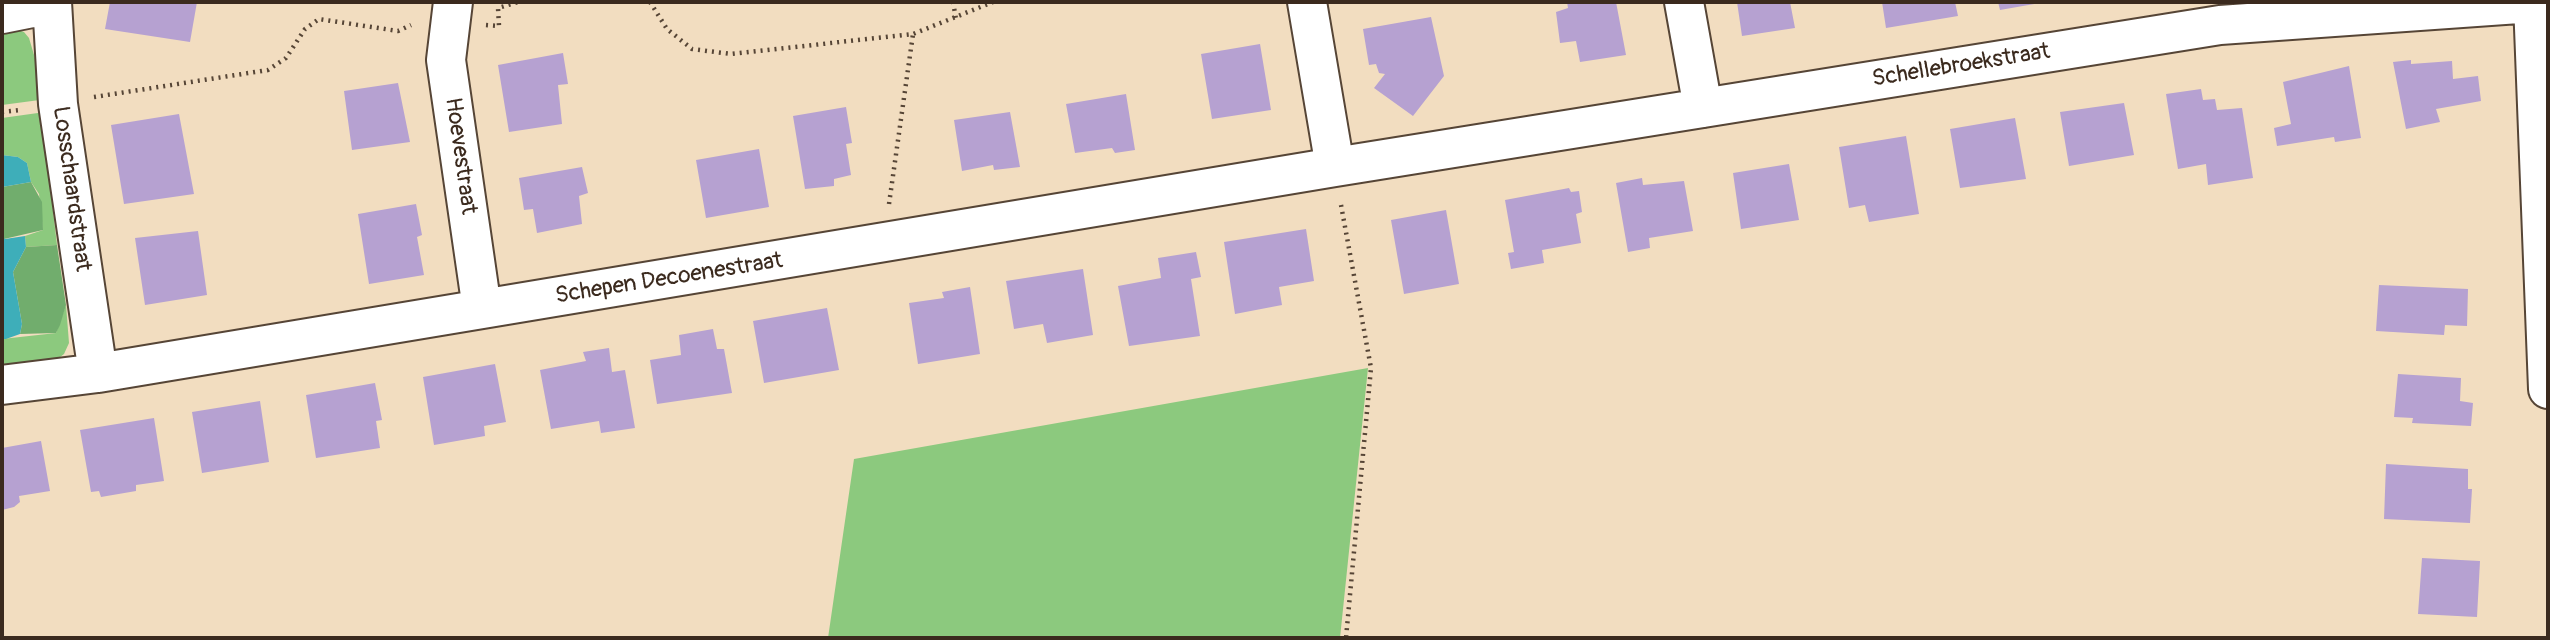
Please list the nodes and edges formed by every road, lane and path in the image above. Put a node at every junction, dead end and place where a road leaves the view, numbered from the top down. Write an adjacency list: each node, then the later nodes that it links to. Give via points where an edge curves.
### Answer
1 (650, 2): 12 (path, via 667,29 692,49 705,51 731,54)
2 (953, 2): 11 (path)
3 (993, 2): 11 (path)
4 (1307, 2): 16 (street)
5 (1684, 2): 14 (street)
6 (2533, 2): 9 (street, Schellebroekstraat); 21 (street)
7 (52, 3): 10 (street, Losschaardstraat); 13 (street, Losschaardstraat)
8 (452, 12): 13 (path, via 398,32 319,19 305,29 286,58 268,70); 18 (street, Hoevestraat, via 446,60)
9 (2217, 13): 14 (street, Schellebroekstraat)
10 (2, 14)
11 (956, 19): 12 (path)
12 (914, 34): 17 (path)
13 (58, 104): 15 (path); 19 (street, Losschaardstraat)
14 (1703, 108): 16 (street, Schellebroekstraat)
15 (2, 112)
16 (1335, 167): 17 (street, Schepen Decoenestraat); 22 (path, via 1371,368)
17 (884, 243): 18 (street, Schepen Decoenestraat)
18 (482, 309): 19 (street, Schepen Decoenestraat)
19 (98, 373): 20 (street, Schepen Decoenestraat)
20 (2, 385)
21 (2548, 389)
22 (1346, 638)

